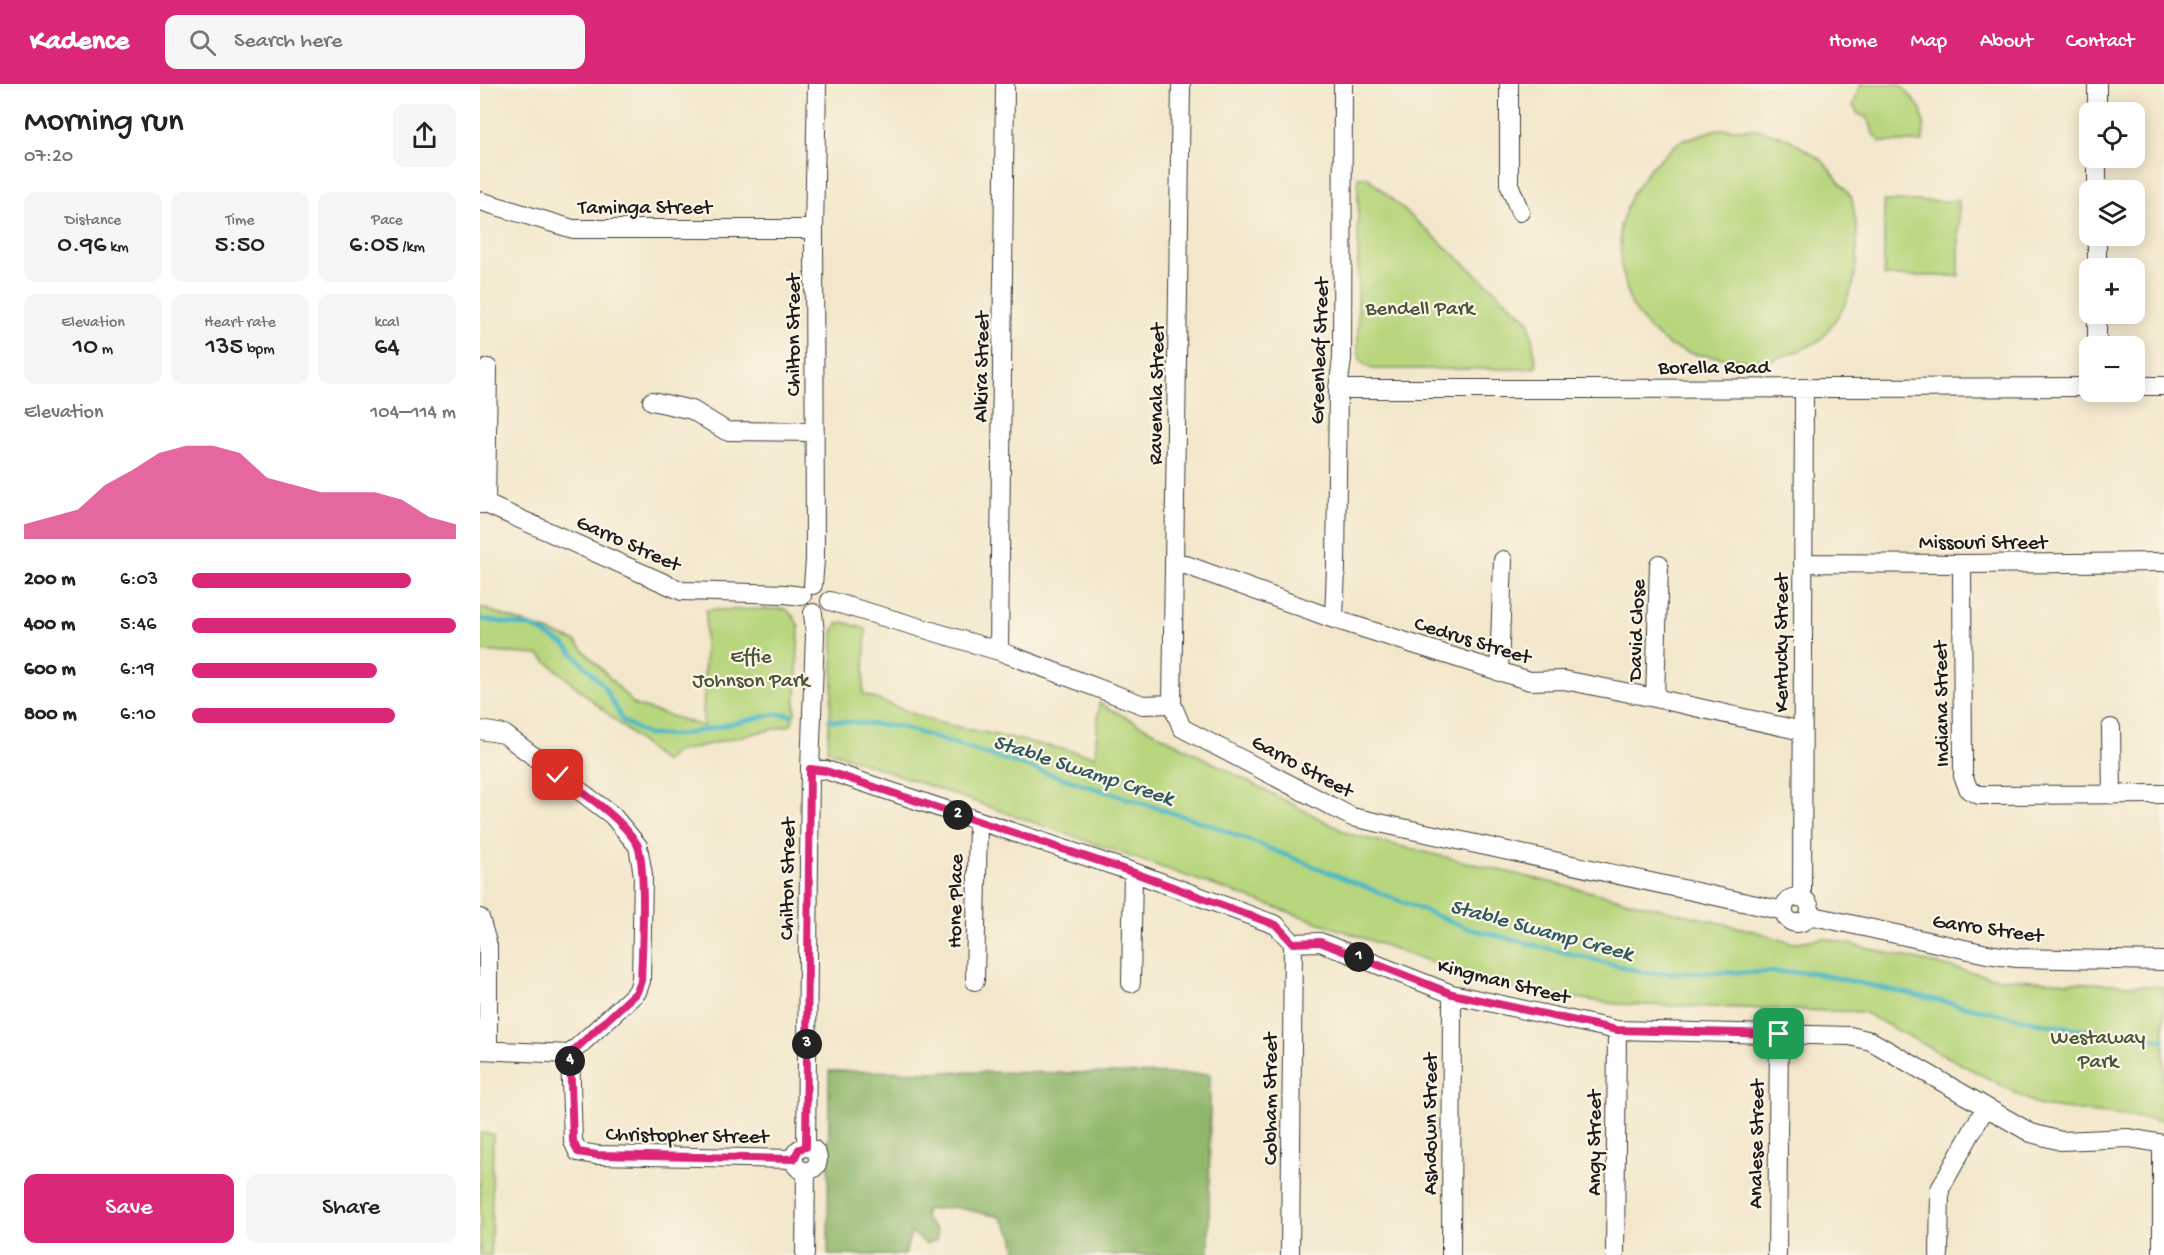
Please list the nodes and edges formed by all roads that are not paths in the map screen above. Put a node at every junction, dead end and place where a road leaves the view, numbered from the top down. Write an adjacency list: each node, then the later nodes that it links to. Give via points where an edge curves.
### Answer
1 (817, 84): 10 (street, Chilton Street)
2 (1005, 84): 30 (street, Alkira Street)
3 (1180, 84): 21 (street, Ravenala Street)
4 (1343, 84): 15 (street, Greenleaf Street, via 1342,359)
5 (1509, 84): 9 (street, via 1509,184)
6 (2097, 84): 7 (street)
7 (2097, 102)
8 (480, 201): 10 (street, Taminga Street, via 573,230)
9 (1520, 212)
10 (814, 229): 18 (street, Chilton Street)
11 (488, 368): 19 (street)
12 (2145, 386): 13 (street)
13 (2164, 386)
14 (2079, 387): 16 (street, Borella Road)
15 (1338, 388): 16 (street, Borella Road); 29 (street, Greenleaf Street)
16 (1804, 388): 23 (street, Kentucky Street)
17 (652, 401): 18 (street, via 692,410 726,431)
18 (815, 432): 26 (street, Chilton Street, via 815,560)
19 (483, 504): 26 (street, Garro Street, via 682,591)
20 (1503, 560): 31 (street)
21 (1175, 561): 29 (street, Cedrus Street); 33 (street, Ravenala Street)
22 (2164, 562): 25 (street, Missouri Street)
23 (1803, 563): 25 (street, Missouri Street); 36 (street, Kentucky Street)
24 (1659, 564): 32 (street, David Close)
25 (1962, 564): 39 (street, Indiana Street, via 1963,776 1969,790 1979,795)
26 (808, 591): 27 (street, via 824,588); 28 (street, via 804,607)
27 (830, 602): 28 (street, via 824,610); 30 (street)
28 (813, 613): 37 (street, Chilton Street)
29 (1334, 619): 31 (street, Cedrus Street)
30 (999, 651): 33 (street, via 1143,705)
31 (1499, 672): 32 (street, Cedrus Street, via 1530,681 1564,680)
32 (1655, 698): 36 (street, Cedrus Street)
33 (1172, 704): 43 (street, Garro Street, via 1182,728 1353,817)
34 (2111, 728): 39 (street)
35 (480, 730): 54 (street, via 513,741 612,815 638,846 642,875 641,981 637,992)
36 (1802, 730): 42 (street, Kentucky Street)
37 (810, 769): 40 (street); 57 (street, Chilton Street)
38 (2164, 794): 39 (street, Indiana Street)
39 (2112, 795)
40 (978, 822): 41 (street); 48 (street, Hone Place)
41 (1132, 872): 46 (street, via 1276,925); 49 (street)
42 (1802, 898): 43 (street, via 1790,898); 44 (street, via 1809,905)
43 (1784, 911): 44 (street, via 1787,919 1795,923)
44 (1809, 915): 47 (street, Garro Street, via 2017,958)
45 (480, 918): 53 (street, via 488,946)
46 (1293, 943): 50 (street, Kingman Street, via 1320,942); 59 (street, Cobham Street)
47 (2164, 961)
48 (975, 981)
49 (1131, 983)
50 (1452, 994): 51 (street, Kingman Street); 60 (street, Ashdown Street)
51 (1617, 1030): 52 (street, Kingman Street); 61 (street, Angy Street)
52 (1779, 1034): 55 (street, Kingman Street, via 1850,1036 1870,1041); 62 (street, Analese Street)
53 (484, 1050): 54 (street)
54 (570, 1054): 57 (street, Christopher Street, via 573,1141 578,1152)
55 (1985, 1108): 56 (street, Kingman Street, via 2031,1133 2061,1140 2129,1138); 63 (street, via 1940,1189)
56 (2163, 1145): 64 (street)
57 (802, 1159): 58 (street, Chilton Street)
58 (805, 1255)
59 (1290, 1255)
60 (1451, 1255)
61 (1615, 1255)
62 (1777, 1255)
63 (1939, 1255)
64 (2162, 1255)

